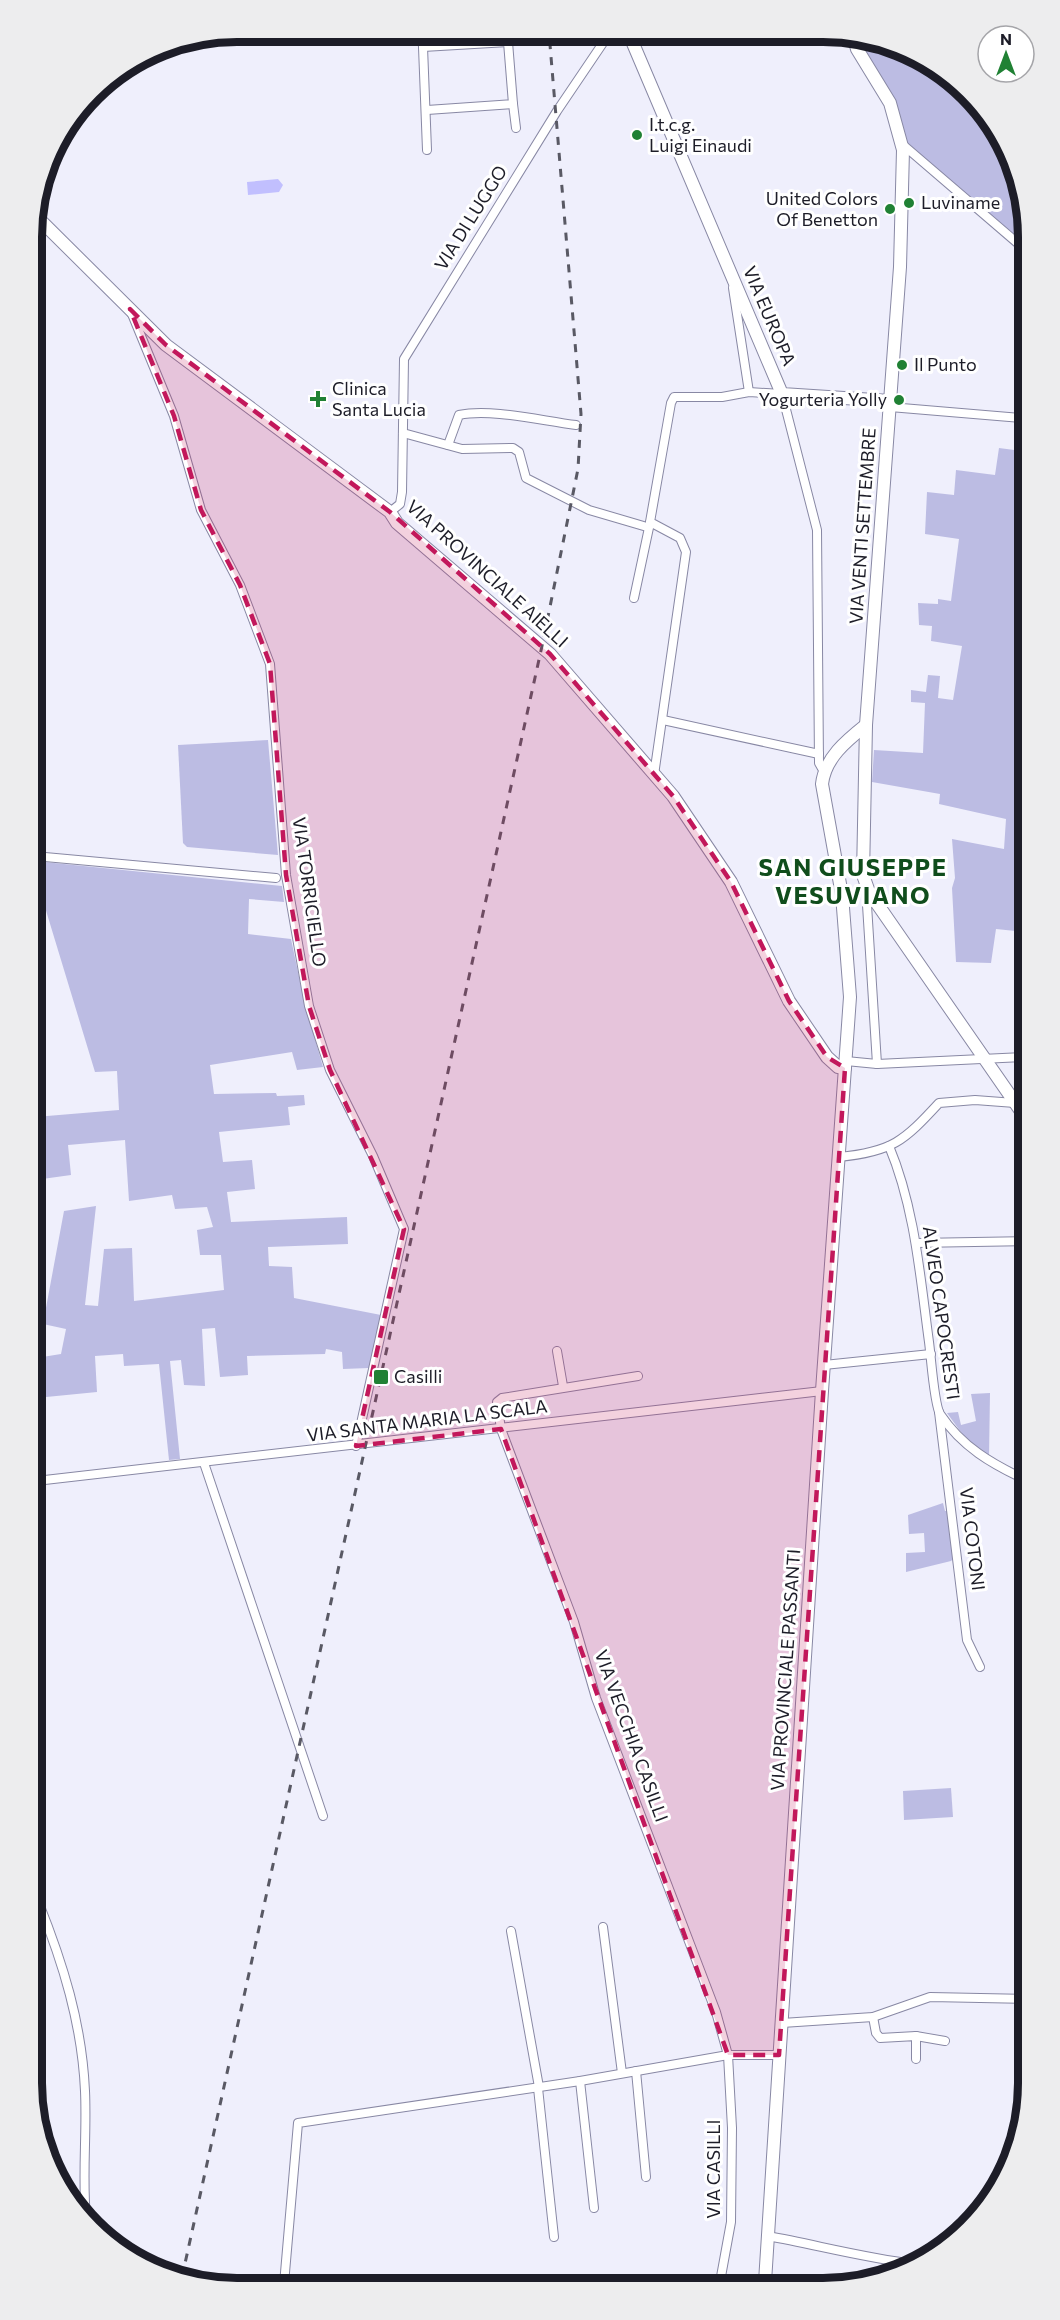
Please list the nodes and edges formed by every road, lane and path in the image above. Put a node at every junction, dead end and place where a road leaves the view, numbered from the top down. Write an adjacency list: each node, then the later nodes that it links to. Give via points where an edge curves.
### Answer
1 (423, 42): 8 (street)
2 (470, 42): 8 (street)
3 (508, 42): 10 (street)
4 (604, 42): 24 (street, VIA DI LUGGO, via 550,121 404,359)
5 (631, 42): 17 (main road, VIA EUROPA)
6 (853, 45): 9 (main road)
7 (856, 45): 9 (main road)
8 (423, 47): 11 (street)
9 (857, 49): 13 (main road, VIA VENTI SETTEMBRE, via 890,103)
10 (513, 104): 11 (street); 12 (street)
11 (427, 110): 14 (street)
12 (516, 128)
13 (902, 147): 16 (street); 21 (main road, VIA VENTI SETTEMBRE, via 900,267)
14 (428, 150)
15 (42, 222): 18 (main road, VIA PROVINCIALE AIELLI)
16 (1018, 244)
17 (731, 273): 19 (street); 20 (main road, VIA EUROPA)
18 (130, 309): 26 (main road, VIA PROVINCIALE AIELLI, via 166,345); 55 (street, VIA TORRICIELLO, via 174,416 201,510 240,585 270,664 286,875 309,1006 330,1070 404,1229)
19 (749, 392): 20 (street); 27 (street, via 722,397 674,397)
20 (782, 394): 21 (main road); 31 (street, VIA EUROPA, via 817,530)
21 (890, 404): 22 (street); 30 (main road, VIA VENTI SETTEMBRE)
22 (1018, 418)
23 (576, 425): 25 (street, via 463,414 459,415)
24 (403, 433): 25 (street); 26 (street, VIA DI LUGGO, via 402,492 400,504)
25 (448, 445): 27 (street, via 462,449 513,448 519,452 526,478 589,510)
26 (390, 512): 33 (main road, VIA PROVINCIALE AIELLI, via 550,654)
27 (649, 524): 28 (street); 29 (street, via 680,538 686,552)
28 (634, 598)
29 (663, 720): 31 (street); 33 (street)
30 (866, 725): 32 (main road, via 846,742); 36 (main road, VIA VENTI SETTEMBRE, via 863,875)
31 (819, 754): 32 (street, VIA EUROPA)
32 (824, 770): 39 (main road, VIA PROVINCIALE PASSANTI, via 825,814 842,895 849,963)
33 (654, 775): 39 (main road, VIA PROVINCIALE AIELLI, via 673,796 731,882 789,1001 827,1057 838,1067)
34 (42, 857): 35 (street, VIA TORRICIELLO)
35 (276, 878)
36 (869, 892): 38 (main road); 40 (street)
37 (1018, 1057): 38 (street)
38 (987, 1059): 40 (street); 41 (main road)
39 (846, 1064): 40 (street); 44 (main road, VIA PROVINCIALE PASSANTI)
40 (877, 1064)
41 (1015, 1103): 42 (main road); 43 (street, via 939,1103 909,1135)
42 (1018, 1107)
43 (889, 1146): 44 (street); 46 (street, ALVEO CAPOCRESTI, via 902,1178)
44 (839, 1157): 49 (main road, VIA PROVINCIALE PASSANTI)
45 (1018, 1241): 46 (street)
46 (916, 1243): 48 (street, ALVEO CAPOCRESTI)
47 (557, 1351): 51 (street)
48 (930, 1354): 49 (street); 53 (street, ALVEO CAPOCRESTI)
49 (824, 1365): 52 (main road, VIA PROVINCIALE PASSANTI)
50 (638, 1376): 51 (street, VIA VECCHIA CASILLI)
51 (563, 1386): 54 (street, VIA VECCHIA CASILLI, via 502,1398 496,1407)
52 (822, 1391): 54 (street, VIA SANTA MARIA LA SCALA); 66 (main road, VIA PROVINCIALE PASSANTI)
53 (939, 1412): 57 (street, ALVEO CAPOCRESTI, via 969,1448); 59 (street, VIA COTONI, via 967,1640)
54 (501, 1429): 55 (street, VIA SANTA MARIA LA SCALA); 69 (street, VIA VECCHIA CASILLI, via 545,1540 596,1698 716,2012)
55 (356, 1446): 56 (street, VIA SANTA MARIA LA SCALA)
56 (204, 1463): 58 (street, VIA SANTA MARIA LA SCALA); 60 (street)
57 (1018, 1476)
58 (42, 1480)
59 (980, 1667)
60 (323, 1815)
61 (42, 1912): 77 (street, via 67,1978 79,2029 86,2092)
62 (603, 1927): 73 (street)
63 (511, 1931): 75 (street)
64 (1018, 1999): 65 (street, via 930,1996)
65 (873, 2017): 66 (street); 67 (street, via 880,2038)
66 (782, 2023): 70 (main road, VIA PROVINCIALE PASSANTI)
67 (916, 2036): 68 (street); 71 (street)
68 (945, 2041)
69 (728, 2055): 70 (street); 72 (street); 83 (street, VIA CASILLI, via 731,2222)
70 (779, 2055): 79 (main road, VIA PROVINCIALE PASSANTI)
71 (916, 2059)
72 (636, 2071): 73 (street); 76 (street)
73 (622, 2073): 74 (street)
74 (580, 2081): 75 (street); 78 (street)
75 (538, 2087): 80 (street); 82 (street, via 298,2123)
76 (646, 2177)
77 (85, 2206)
78 (594, 2208)
79 (768, 2236): 81 (street); 84 (main road, VIA PROVINCIALE PASSANTI)
80 (554, 2237)
81 (899, 2262)
82 (285, 2278)
83 (721, 2278)
84 (765, 2278)

